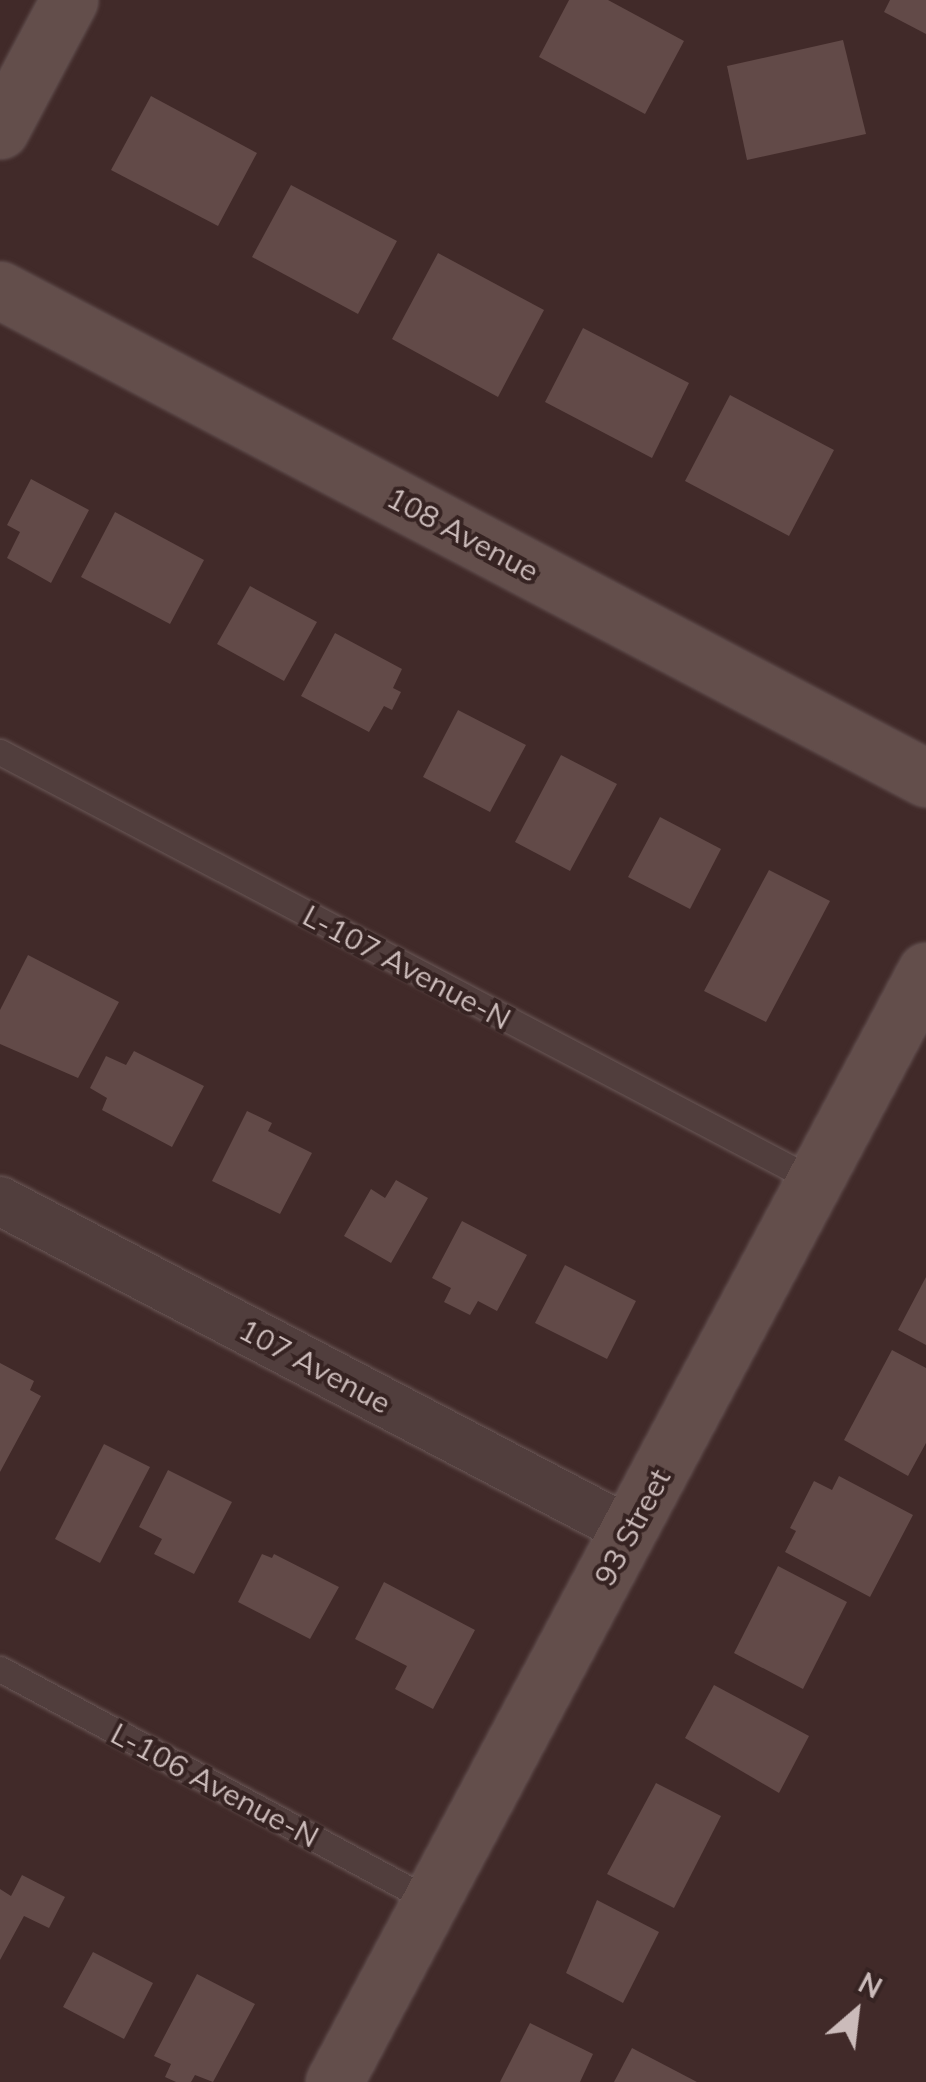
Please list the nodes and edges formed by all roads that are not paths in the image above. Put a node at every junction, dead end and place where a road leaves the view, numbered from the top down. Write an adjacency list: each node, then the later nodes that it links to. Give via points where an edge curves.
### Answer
1 (69, 0): 2 (street)
2 (0, 130)
3 (0, 290): 5 (street, 108 Avenue)
4 (0, 752): 7 (lane, L-107 Avenue-N)
5 (926, 778)
6 (926, 970): 7 (street, 93 Street)
7 (814, 1182): 9 (street, 93 Street)
8 (0, 1202): 9 (street, 107 Avenue)
9 (630, 1532): 11 (street, 93 Street)
10 (0, 1669): 11 (lane, L-106 Avenue-N)
11 (430, 1902): 12 (street, 93 Street)
12 (334, 2082)

